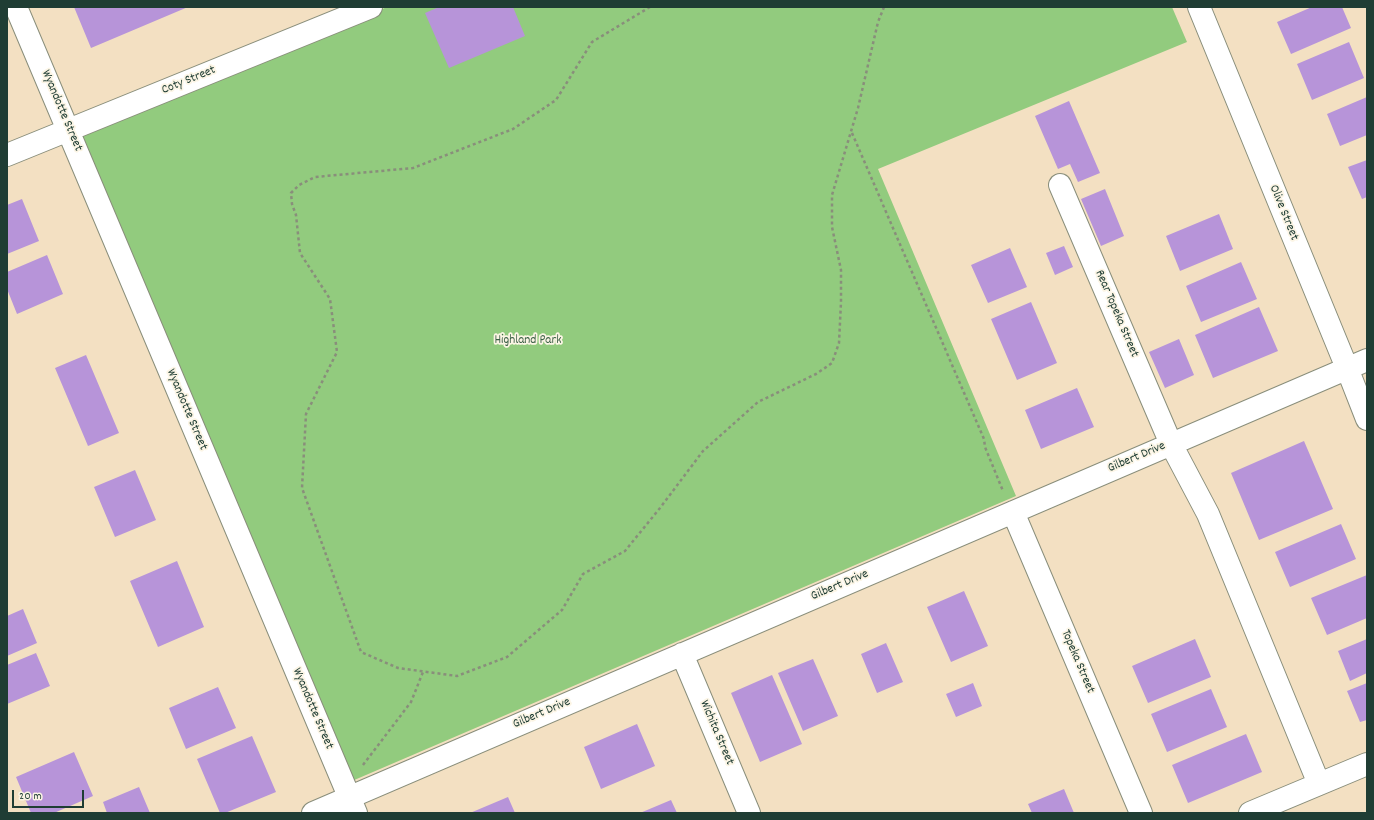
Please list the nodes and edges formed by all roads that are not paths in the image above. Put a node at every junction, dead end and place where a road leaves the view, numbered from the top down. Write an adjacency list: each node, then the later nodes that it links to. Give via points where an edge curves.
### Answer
1 (16, 7): 4 (street, Wyandotte Street)
2 (371, 7): 4 (street, Coty Street)
3 (1199, 7): 8 (street, Olive Street)
4 (69, 130): 5 (street, Coty Street); 15 (street, Wyandotte Street)
5 (7, 155)
6 (1060, 185): 10 (street, Rear Topeka Street)
7 (1367, 360): 8 (street, Gilbert Drive)
8 (1347, 368): 9 (street, Olive Street); 10 (street, Gilbert Drive)
9 (1367, 420)
10 (1171, 444): 11 (street, Gilbert Drive); 14 (street, Rear Topeka Street, via 1208,514)
11 (1009, 504): 12 (street, Gilbert Drive); 18 (street, Topeka Street)
12 (682, 654): 15 (street, Gilbert Drive); 17 (street, Wichita Street)
13 (1367, 764): 14 (street)
14 (1318, 784): 19 (street)
15 (353, 805): 16 (street, Gilbert Drive)
16 (313, 813)
17 (749, 813)
18 (1141, 813)
19 (1250, 813)

